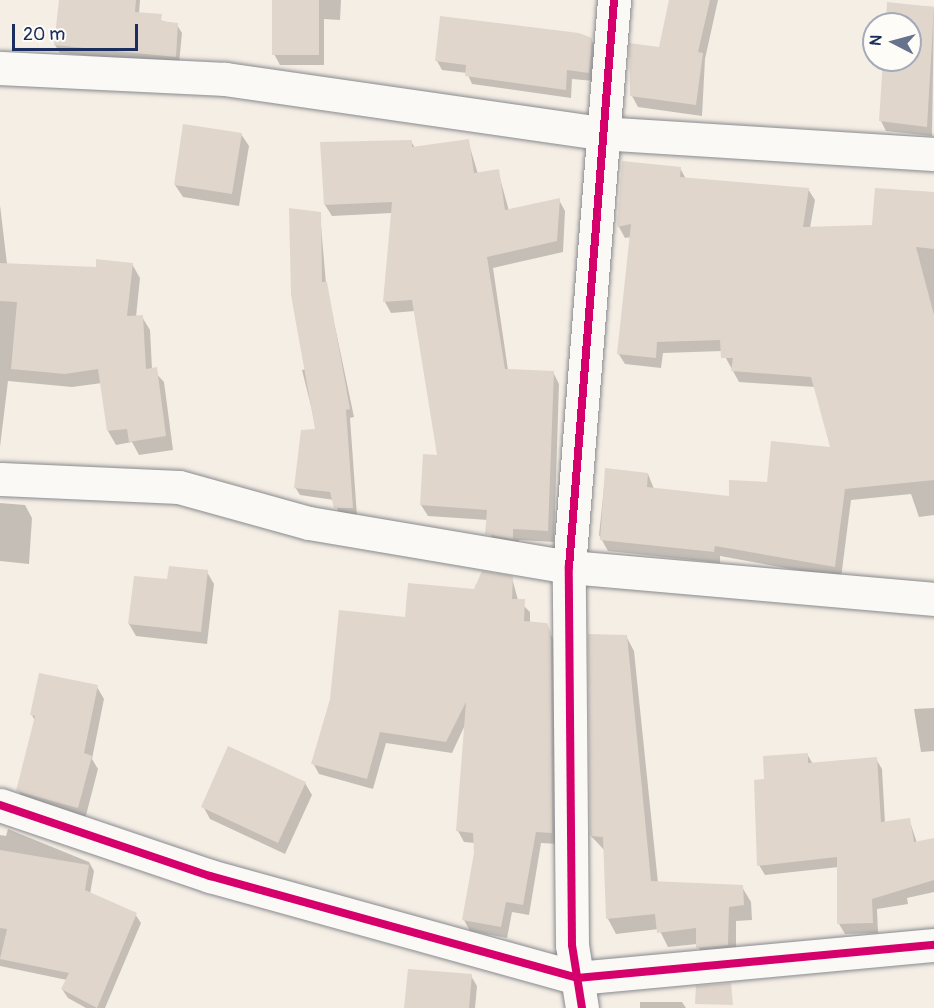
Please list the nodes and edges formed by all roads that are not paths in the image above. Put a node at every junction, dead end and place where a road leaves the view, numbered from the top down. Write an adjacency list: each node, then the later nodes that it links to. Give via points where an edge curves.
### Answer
1 (614, 0): 3 (street)
2 (0, 68): 3 (street, via 225,80)
3 (600, 133): 4 (street); 6 (street)
4 (934, 154)
5 (1, 479): 6 (street, via 179,487 309,523)
6 (569, 567): 7 (street); 10 (street, via 566,668)
7 (934, 599)
8 (0, 805): 10 (street)
9 (934, 945): 10 (street)
10 (580, 993)

